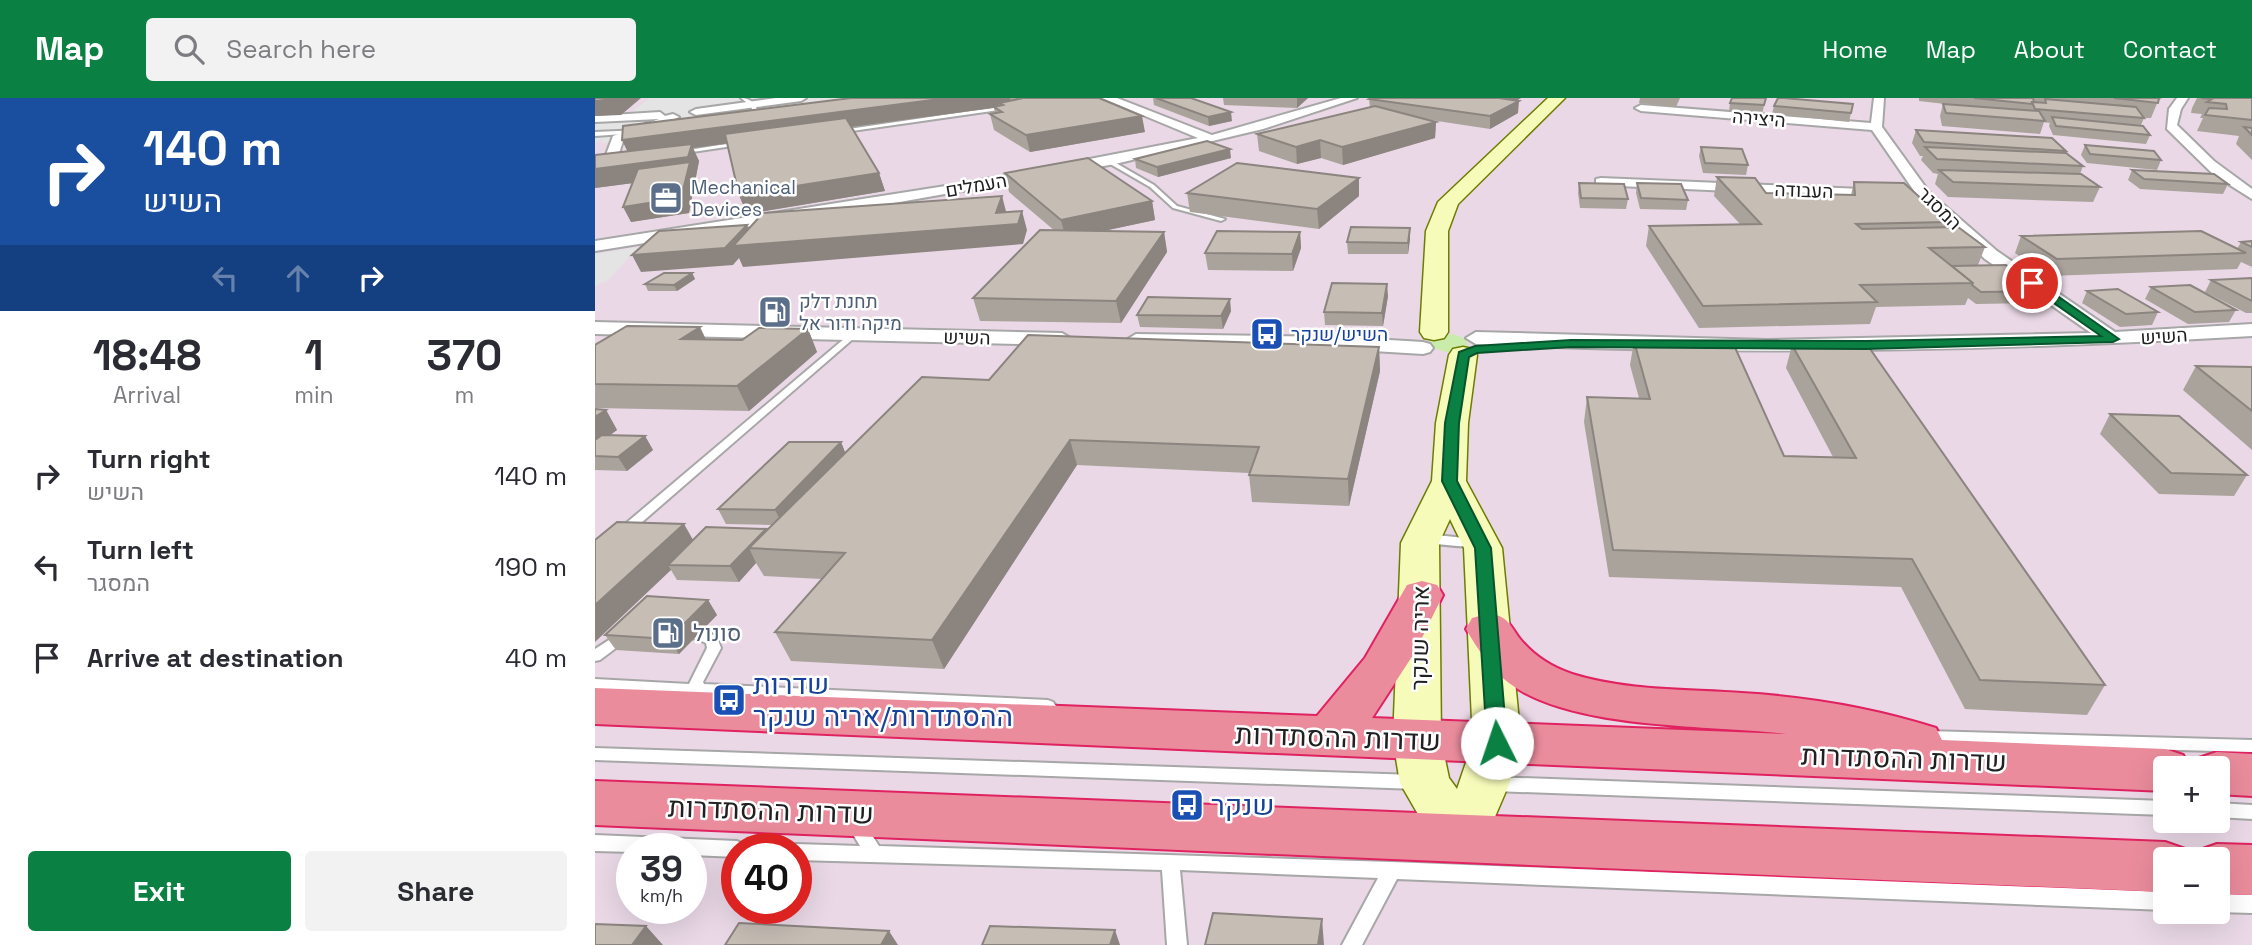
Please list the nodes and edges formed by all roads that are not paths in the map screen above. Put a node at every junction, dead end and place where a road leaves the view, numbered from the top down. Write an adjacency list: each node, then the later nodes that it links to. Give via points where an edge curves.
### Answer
1 (801, 98): 7 (street)
2 (1107, 98): 22 (street)
3 (1352, 98): 22 (street, העמלים)
4 (1557, 98): 41 (street, אריה שנקר, via 1448,202 1437,231 1435,294)
5 (1879, 98): 16 (street)
6 (2183, 98): 29 (street, via 2171,126 2229,182)
7 (748, 101): 10 (street); 14 (lane)
8 (1019, 106): 19 (lane)
9 (1641, 108): 16 (street, היצירה)
10 (696, 112): 11 (street, via 682,110)
11 (667, 116): 13 (street); 17 (street)
12 (771, 118): 14 (lane)
13 (595, 119)
14 (758, 120): 15 (lane)
15 (746, 121)
16 (1876, 127): 28 (street, המסגר)
17 (639, 131): 20 (lane); 21 (street)
18 (659, 132): 21 (lane)
19 (830, 132)
20 (595, 134)
21 (626, 136): 25 (street, via 617,139)
22 (1210, 138): 26 (street, העמלים)
23 (749, 142): 24 (lane)
24 (668, 153)
25 (611, 160)
26 (1107, 160): 30 (lane, via 1152,186 1175,207); 31 (street, העמלים, via 762,222)
27 (1601, 182): 28 (street, העבודה)
28 (1910, 195): 37 (street, המסגר)
29 (2252, 195)
30 (1221, 219)
31 (595, 246)
32 (595, 328): 33 (street, השיש)
33 (648, 329): 35 (street, השיש); 39 (lane)
34 (2252, 330): 37 (street, השיש)
35 (851, 336): 36 (street, השיש); 43 (lane)
36 (1088, 339)
37 (2113, 339): 41 (street, השיש, via 1866,345)
38 (1116, 340): 40 (street, השיש)
39 (627, 343)
40 (1339, 343): 41 (street, השיש)
41 (1449, 343): 42 (street, אריה שנקר)
42 (1450, 481): 44 (street, אריה שנקר); 45 (street, אריה שנקר)
43 (615, 538)
44 (1420, 543): 45 (lane, via 1465,540); 46 (street, אריה שנקר)
45 (1483, 548): 47 (street, אריה שנקר)
46 (1422, 595): 57 (highway, via 1378,677); 61 (street, אריה שנקר)
47 (1488, 629): 56 (highway, via 1518,667 1564,690 1602,698 1825,720); 61 (street, אריה שנקר)
48 (636, 632): 50 (lane, via 617,637)
49 (660, 632): 52 (lane, via 699,634 712,640 714,648 696,682)
50 (595, 656)
51 (595, 685): 52 (lane)
52 (699, 690): 54 (lane)
53 (595, 706): 57 (highway, שדרות ההסתדרות)
54 (1068, 706)
55 (1245, 716): 57 (lane)
56 (1895, 736): 58 (lane); 60 (highway)
57 (1328, 737): 61 (highway, שדרות ההסתדרות)
58 (2252, 746)
59 (595, 754): 61 (lane)
60 (1994, 762): 61 (highway, שדרות ההסתדרות); 62 (highway, שדרות ההסתדרות)
61 (1455, 769): 66 (lane); 70 (street, אריה שנקר)
62 (2153, 769)
63 (2230, 774): 64 (highway)
64 (2252, 775)
65 (595, 803): 69 (highway, שדרות ההסתדרות)
66 (2153, 807)
67 (2230, 810): 68 (lane)
68 (2252, 811)
69 (862, 834): 70 (highway, שדרות ההסתדרות); 73 (lane); 74 (lane)
70 (1460, 838): 75 (highway, שדרות ההסתדרות)
71 (595, 843): 72 (lane)
72 (721, 848)
73 (812, 848)
74 (1170, 862): 77 (lane); 82 (lane)
75 (2153, 867)
76 (2230, 869): 78 (highway)
77 (1392, 870): 79 (lane); 83 (lane)
78 (2252, 870)
79 (2153, 901)
80 (2230, 903): 81 (lane)
81 (2252, 904)
82 (1177, 945)
83 (1352, 945)

